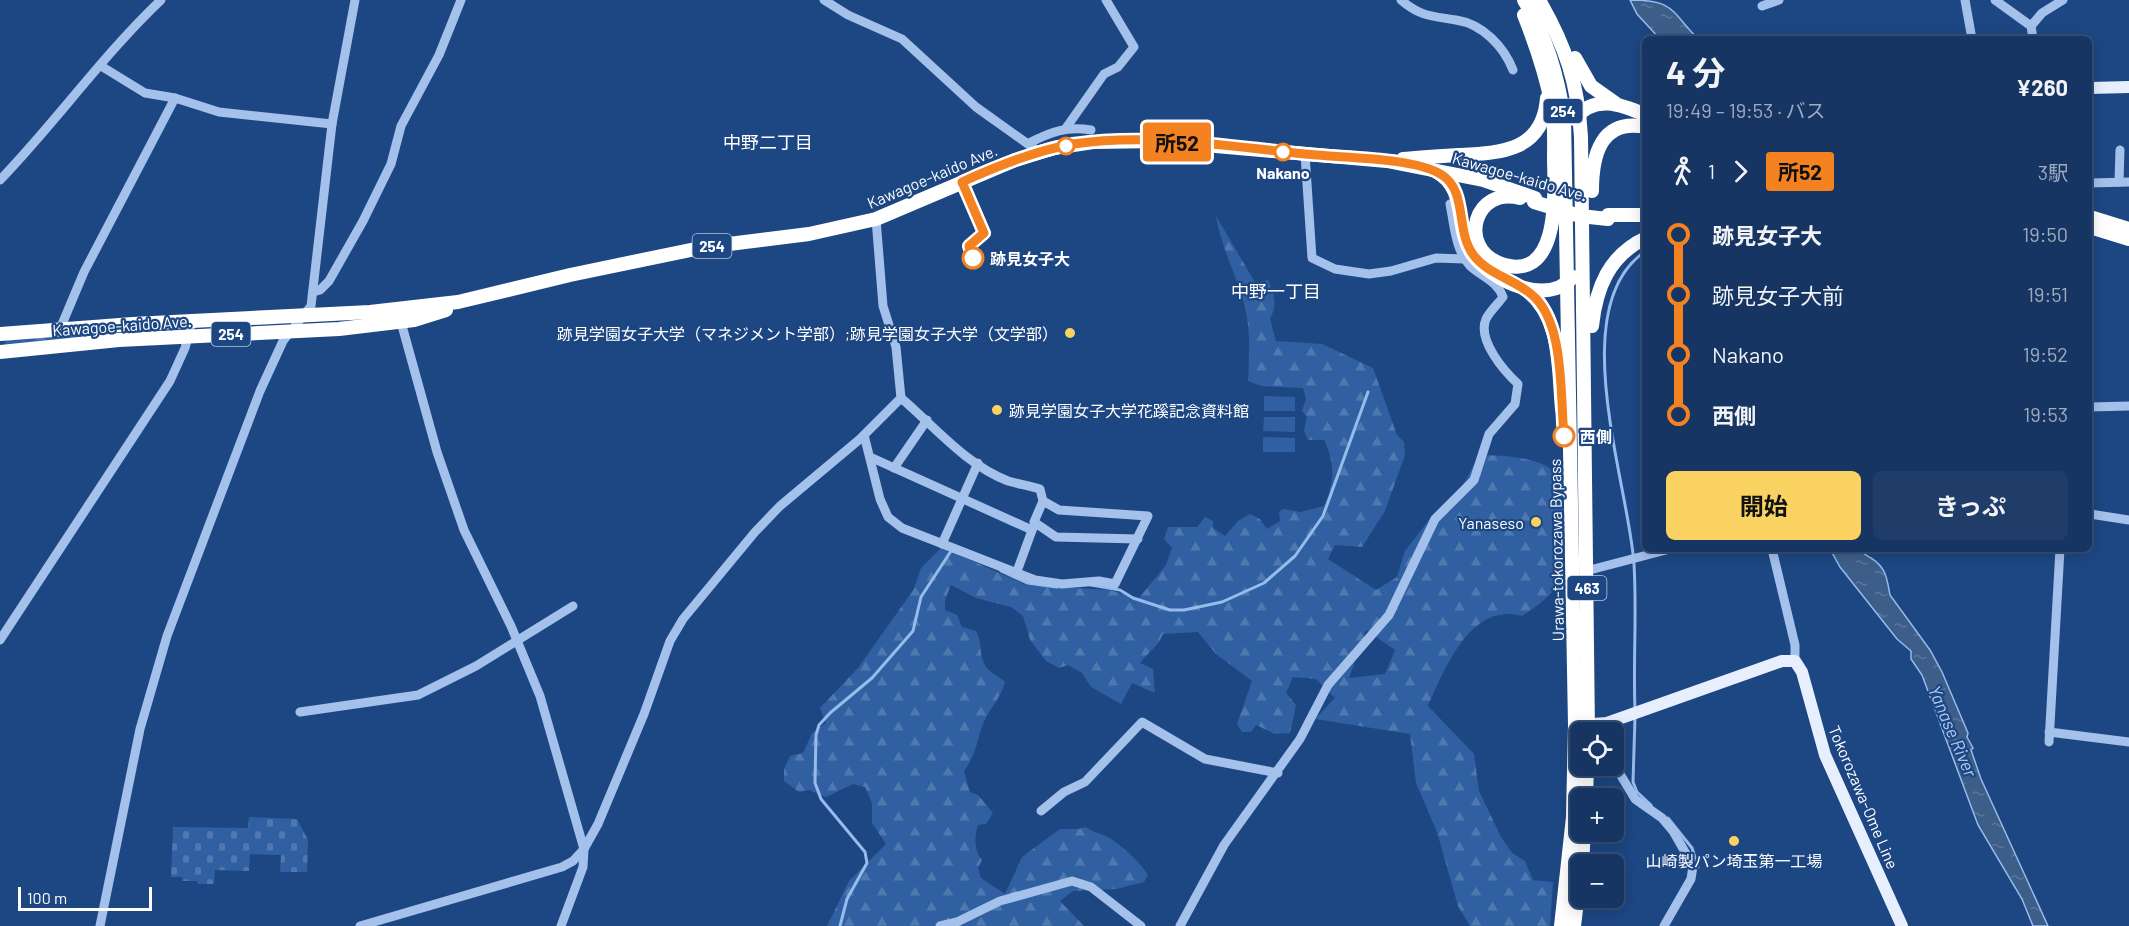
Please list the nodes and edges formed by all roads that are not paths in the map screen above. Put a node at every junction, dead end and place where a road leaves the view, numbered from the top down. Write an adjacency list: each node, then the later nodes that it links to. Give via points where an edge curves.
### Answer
1 (356, 0): 28 (street)
2 (461, 0): 55 (street, via 439,55 401,126 391,164 363,221 329,281)
3 (824, 0): 33 (street, via 902,39 976,107)
4 (1106, 0): 30 (street, via 1134,47 1118,67 1104,74)
5 (1401, 0): 20 (street, via 1423,15 1459,20 1479,30 1501,46)
6 (1518, 0): 21 (highway, via 1540,55)
7 (1524, 0): 49 (highway, Urawa-tokorozawa Bypass / 254, via 1543,35 1560,90)
8 (1539, 0): 26 (highway, Urawa-tokorozawa Bypass / 254, via 1570,64)
9 (1546, 0): 25 (highway, 254, via 1583,75 1602,95)
10 (1779, 0): 15 (street)
11 (1965, 0): 17 (street)
12 (1995, 0): 16 (street)
13 (2063, 0): 16 (street, via 2042,13)
14 (155, 2): 19 (street)
15 (1762, 6)
16 (2031, 26): 18 (street)
17 (1971, 36)
18 (2033, 36)
19 (101, 66): 24 (street, via 145,93); 38 (street)
20 (1513, 70)
21 (1546, 84): 36 (highway, via 1545,108 1538,127 1516,148); 42 (highway, via 1553,115 1555,175 1548,243 1532,261 1520,265 1497,262 1485,254 1475,230 1482,209 1490,201 1507,196)
22 (2129, 87): 23 (main road)
23 (2092, 88)
24 (175, 98): 28 (street, via 219,112); 61 (street, via 84,272)
25 (1618, 104): 26 (highway, via 1597,103); 27 (highway)
26 (1580, 112): 41 (highway, Urawa-tokorozawa Bypass / 254); 49 (highway, via 1568,137)
27 (1642, 114)
28 (333, 124): 55 (street)
29 (1642, 126): 60 (highway, via 1617,129 1602,140 1595,154)
30 (1068, 128): 31 (street); 32 (street); 33 (street)
31 (1091, 130)
32 (1074, 144): 33 (highway, Kawagoe-kaido Ave. / 254); 35 (highway, Kawagoe-kaido Ave. / 254, via 1159,141)
33 (1034, 147): 46 (highway, Kawagoe-kaido Ave. / 254, via 923,201)
34 (2120, 150): 39 (street)
35 (1305, 154): 36 (highway, Kawagoe-kaido Ave. / 254); 52 (street, via 1312,258 1335,269 1369,274 1436,258)
36 (1392, 161): 37 (highway, Kawagoe-kaido Ave. / 254); 42 (highway, Kawagoe-kaido Ave. / 254, via 1464,171)
37 (1432, 169): 42 (highway, Kawagoe-kaido Ave. / 254, via 1483,180); 54 (highway, via 1455,189 1473,254 1496,274)
38 (0, 180)
39 (2124, 182): 40 (street)
40 (2092, 183)
41 (1583, 193): 53 (highway, via 1579,264); 72 (highway, Urawa-tokorozawa Bypass / 463)
42 (1535, 198): 44 (highway, Kawagoe-kaido Ave. / 254, via 1608,215)
43 (1450, 204): 52 (street)
44 (1642, 213)
45 (2092, 218): 48 (highway)
46 (876, 219): 56 (highway, Kawagoe-kaido Ave. / 254, via 809,234 705,247); 67 (street, via 883,306 896,347)
47 (2092, 228): 50 (highway)
48 (2129, 229)
49 (1567, 230): 53 (highway, Urawa-tokorozawa Bypass / 463)
50 (2129, 239)
51 (1642, 240): 60 (highway, via 1627,249 1605,275 1595,300)
52 (1464, 259): 98 (street, via 1499,286 1503,297 1484,327 1494,359 1518,384 1515,404 1490,434 1474,480 1430,527 1389,615 1332,679)
53 (1568, 283): 54 (highway, via 1547,291); 79 (highway, Urawa-tokorozawa Bypass / 463)
54 (1521, 286): 79 (highway, via 1544,308 1553,332)
55 (313, 292): 57 (street, via 311,306)
56 (458, 302): 57 (highway, Kawagoe-kaido Ave. / 254); 59 (highway, Kawagoe-kaido Ave. / 254, via 440,313)
57 (303, 317): 58 (highway, Kawagoe-kaido Ave. / 254); 62 (street)
58 (192, 321): 61 (highway, Kawagoe-kaido Ave. / 254); 64 (street)
59 (401, 322): 62 (highway, Kawagoe-kaido Ave. / 254); 91 (street, via 437,452 464,530)
60 (1592, 326): 72 (highway)
61 (60, 329): 63 (highway, Kawagoe-kaido Ave. / 254)
62 (291, 332): 64 (highway, Kawagoe-kaido Ave. / 254); 105 (street, via 283,341 244,429 167,636 140,729)
63 (0, 334)
64 (188, 336): 66 (highway, Kawagoe-kaido Ave. / 254); 90 (street, via 170,381)
65 (0, 345): 66 (highway)
66 (0, 352)
67 (901, 398): 70 (street); 71 (street)
68 (2129, 406): 69 (street)
69 (2092, 407)
70 (927, 420): 74 (street); 75 (street)
71 (864, 435): 73 (street); 102 (street, via 755,532 669,641 644,714)
72 (1585, 451): 87 (highway, Urawa-tokorozawa Bypass / 463)
73 (870, 457): 75 (street); 83 (street, via 888,517 902,528)
74 (978, 463): 76 (street); 77 (street, via 1007,480 1040,489)
75 (894, 468): 76 (street)
76 (962, 499): 81 (street); 83 (street)
77 (1043, 501): 81 (street); 82 (street, via 1059,510 1148,516)
78 (2092, 514): 80 (street)
79 (1572, 516): 94 (highway, Urawa-tokorozawa Bypass / 463)
80 (2129, 520)
81 (1033, 526): 82 (street, via 1056,537); 88 (street)
82 (1138, 539): 88 (street, via 1115,584 1062,584)
83 (942, 544): 88 (street)
84 (1659, 552): 87 (street)
85 (1773, 552): 92 (street, via 1795,645)
86 (2060, 552): 97 (street, via 2049,737)
87 (1586, 571): 95 (highway, Urawa-tokorozawa Bypass / 463)
88 (1016, 574)
89 (573, 606): 91 (street)
90 (0, 640)
91 (517, 641): 93 (street, via 418,695); 102 (street, via 540,696)
92 (1795, 661): 96 (main road, via 1782,661); 114 (main road, Tokorozawa-Ome Line, via 1802,672 1825,755)
93 (300, 712)
94 (1586, 722)
95 (1586, 722)
96 (1610, 722)
97 (2129, 742)
98 (1278, 773): 101 (street, via 1205,759 1142,722 1085,782 1064,792); 110 (street, via 1224,845)
99 (1579, 776): 111 (highway, Urawa-tokorozawa Bypass / 463)
100 (1621, 776): 113 (street, via 1635,799 1673,831 1690,858 1694,872)
101 (1041, 811)
102 (584, 849): 106 (street, via 562,867); 107 (street, via 583,867)
103 (1576, 908): 112 (highway)
104 (957, 924): 108 (street); 109 (street, via 1000,901 1072,881 1091,887)
105 (100, 926)
106 (360, 926)
107 (561, 926)
108 (940, 926)
109 (1141, 926)
110 (1180, 926)
111 (1561, 926)
112 (1574, 926)
113 (1664, 926)
114 (1902, 926)

